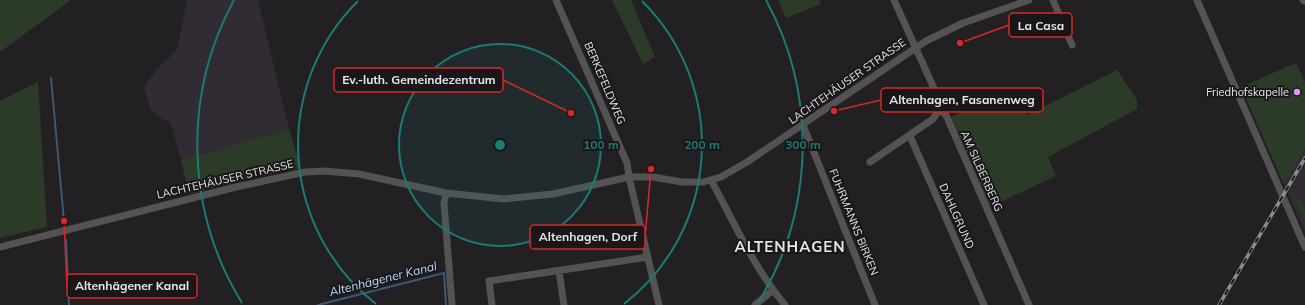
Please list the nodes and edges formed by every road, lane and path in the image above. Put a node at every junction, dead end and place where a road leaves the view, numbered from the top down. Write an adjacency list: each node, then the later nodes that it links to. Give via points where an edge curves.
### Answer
1 (556, 0): 12 (street, BERKEFELDWEG, via 627,163)
2 (894, 0): 7 (street, AM SILBERBERG)
3 (1029, 0): 7 (street, LACHTEHÄUSER STRASSE, via 963,23)
4 (1053, 0): 6 (street)
5 (1197, 0): 16 (street)
6 (1072, 45)
7 (914, 48): 8 (street, AM SILBERBERG, via 937,95); 9 (street, LACHTEHÄUSER STRASSE)
8 (939, 110): 10 (street, via 933,119); 28 (street, AM SILBERBERG, via 946,115)
9 (804, 125): 13 (street, LACHTEHÄUSER STRASSE, via 731,172); 26 (street, FUHRMANNS BIRKEN)
10 (910, 136): 11 (street); 27 (street, DAHLGRUND)
11 (870, 162)
12 (629, 177): 13 (street, LACHTEHÄUSER STRASSE, via 694,182); 14 (street, LACHTEHÄUSER STRASSE, via 554,194 516,199 491,199); 17 (street, BERKEFELDWEG)
13 (711, 180): 19 (street)
14 (446, 193): 15 (street, LACHTEHÄUSER STRASSE, via 359,174 305,172); 20 (street, via 444,203)
15 (0, 247)
16 (1305, 247)
17 (648, 257): 18 (street); 23 (street, BERKEFELDWEG)
18 (559, 271): 21 (street, via 488,280); 22 (street)
19 (773, 290): 24 (street); 25 (street)
20 (452, 305)
21 (492, 305)
22 (564, 305)
23 (659, 305)
24 (755, 305)
25 (785, 305)
26 (875, 305)
27 (984, 305)
28 (1029, 305)

